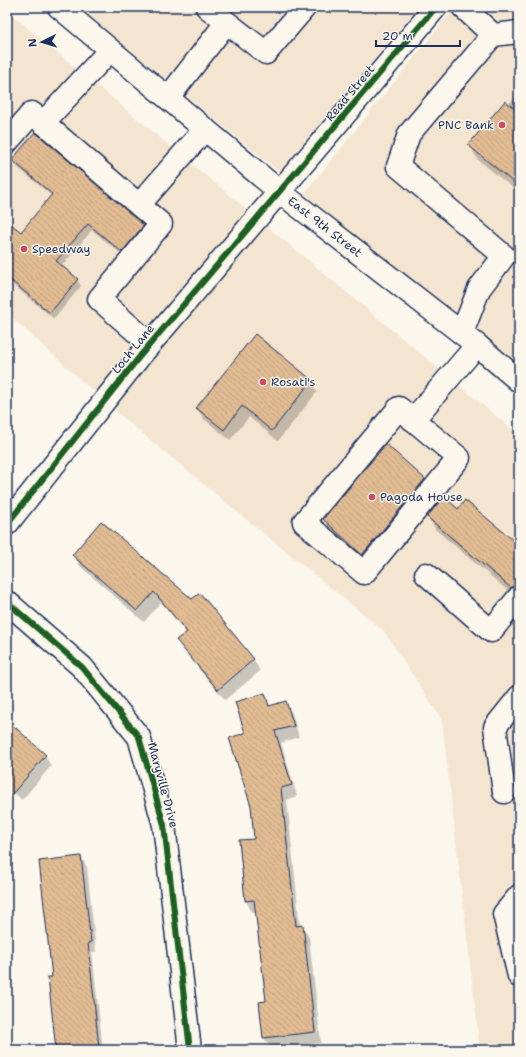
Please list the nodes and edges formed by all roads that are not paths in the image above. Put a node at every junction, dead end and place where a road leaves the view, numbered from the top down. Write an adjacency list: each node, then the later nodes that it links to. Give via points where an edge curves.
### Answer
1 (59, 7): 9 (street, East 9th Street)
2 (207, 7): 6 (street)
3 (305, 7): 6 (street, via 266,53)
4 (436, 7): 14 (street, Read Street)
5 (463, 7): 8 (street)
6 (226, 23): 10 (street)
7 (519, 32): 8 (street)
8 (493, 35): 16 (street, via 409,134 398,166 504,256 479,289)
9 (110, 50): 10 (street, East 9th Street); 11 (street)
10 (168, 98): 12 (street, East 9th Street)
11 (43, 123): 13 (street, via 32,113); 15 (street)
12 (205, 129): 14 (street, East 9th Street); 15 (street)
13 (7, 142)
14 (280, 192): 16 (street, East 9th Street); 17 (street, Loch Lane)
15 (139, 205): 17 (street, via 161,224 99,299)
16 (469, 339): 18 (street, East 9th Street); 19 (street)
17 (150, 344): 20 (street, Loch Lane)
18 (519, 382)
19 (413, 420): 19 (street, via 399,408 304,522 364,573 459,458)
20 (7, 524)
21 (426, 574): 22 (street, via 491,631)
22 (519, 597)
23 (7, 602): 28 (street, Maryville Drive, via 82,667 139,737 164,825)
24 (519, 697): 25 (street, via 495,727)
25 (504, 792)
26 (519, 896): 27 (street, via 504,914)
27 (519, 976)
28 (190, 1050)

